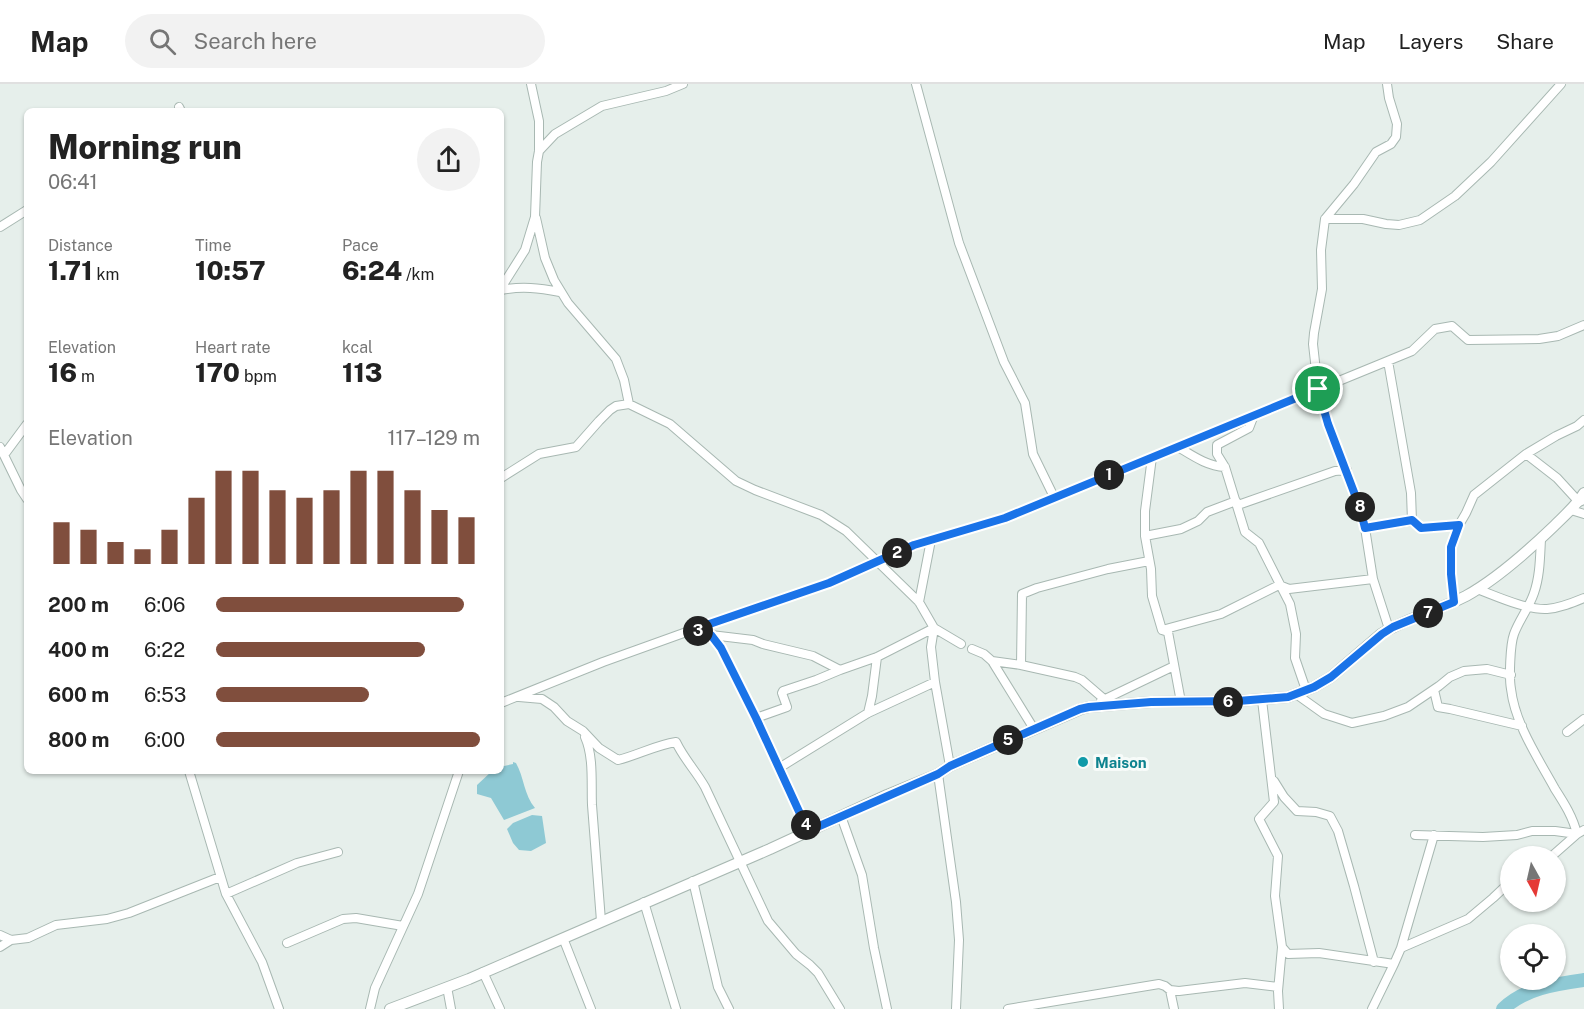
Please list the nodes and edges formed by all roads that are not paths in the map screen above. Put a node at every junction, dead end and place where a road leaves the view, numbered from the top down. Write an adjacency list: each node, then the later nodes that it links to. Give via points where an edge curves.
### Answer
1 (531, 84): 6 (street, via 539,121)
2 (682, 84): 6 (street, via 602,106 555,134)
3 (916, 84): 29 (street, via 959,243 1004,362 1025,403 1033,454)
4 (1387, 84): 9 (street, via 1397,124 1396,137 1376,152)
5 (1561, 84): 9 (street, via 1491,162 1455,196 1420,220 1400,225 1363,219)
6 (539, 151): 8 (street)
7 (24, 212): 10 (street)
8 (536, 217): 11 (street, via 525,250); 13 (street)
9 (1325, 219): 16 (street, via 1322,290 1313,344)
10 (0, 227)
11 (504, 284)
12 (504, 289): 13 (street, via 528,287)
13 (560, 292): 17 (street, via 616,359)
14 (1584, 325): 15 (street, via 1539,339 1468,340 1452,326 1436,329 1412,351)
15 (1388, 361): 16 (street); 34 (street, via 1411,493)
16 (1318, 389): 18 (street); 26 (street)
17 (629, 404): 27 (street, via 610,410 576,447 538,454); 40 (street, via 670,424 736,481 821,515)
18 (1254, 415): 21 (street); 25 (street, via 1249,428 1217,444 1217,454)
19 (1584, 420): 23 (street)
20 (24, 427): 22 (street)
21 (1178, 447): 24 (street); 25 (street, via 1214,467)
22 (2, 451): 28 (street)
23 (1526, 454): 30 (street); 35 (street, via 1474,495)
24 (1152, 457): 29 (street); 37 (street)
25 (1225, 467): 31 (street)
26 (1347, 470): 31 (street); 36 (street)
27 (504, 476)
28 (24, 494)
29 (1054, 497): 39 (street, via 1005,518)
30 (1582, 498): 32 (street)
31 (1237, 503): 37 (street, via 1207,512 1181,529); 43 (street, via 1245,532 1259,543)
32 (1570, 510): 33 (street); 38 (street)
33 (1584, 514)
34 (1412, 520): 35 (street, via 1421,528); 36 (street)
35 (1459, 525): 47 (street, via 1451,547)
36 (1365, 528): 42 (street)
37 (1145, 536): 41 (street)
38 (1541, 539): 44 (street); 48 (street, via 1535,591)
39 (931, 540): 40 (street); 46 (street)
40 (879, 561): 46 (street); 51 (street, via 829,583)
41 (1149, 561): 52 (street, via 1152,596); 58 (street, via 1024,592)
42 (1373, 579): 43 (street, via 1289,589); 50 (street)
43 (1279, 585): 52 (street, via 1221,614); 64 (street, via 1294,620)
44 (1477, 589): 47 (street); 48 (street)
45 (1584, 598): 48 (street, via 1544,609)
46 (919, 602): 49 (street)
47 (1454, 602): 50 (street)
48 (1529, 606): 61 (street, via 1513,637)
49 (934, 628): 54 (street); 56 (street); 62 (street, via 931,647)
50 (1389, 629): 64 (street, via 1331,677)
51 (692, 630): 53 (street); 65 (street)
52 (1162, 630): 59 (street, via 1168,632)
53 (711, 635): 60 (street, via 753,640 813,656); 72 (street)
54 (961, 644)
55 (972, 649): 57 (street)
56 (877, 657): 60 (street); 71 (street)
57 (992, 661): 58 (street); 75 (street)
58 (1021, 664): 66 (street, via 1082,680)
59 (1174, 666): 66 (street); 69 (street)
60 (840, 670): 72 (street, via 783,691 787,707)
61 (1511, 675): 63 (street, via 1487,669 1464,670); 74 (street)
62 (935, 682): 71 (street); 78 (street)
63 (1434, 690): 64 (street, via 1408,707 1352,723 1324,714); 74 (street, via 1438,707)
64 (1301, 692): 67 (street)
65 (512, 698): 68 (street); 76 (street, via 542,699)
66 (1104, 699): 70 (street)
67 (1262, 700): 69 (street); 83 (street)
68 (504, 702)
69 (1181, 702): 70 (street)
70 (1089, 707): 75 (street)
71 (868, 713): 79 (street)
72 (756, 718): 79 (street)
73 (1584, 718): 77 (street)
74 (1522, 726): 86 (street)
75 (1034, 729): 78 (street)
76 (583, 731): 91 (street, via 618,760 676,742 705,787); 97 (street, via 592,772)
77 (1566, 732)
78 (950, 766): 82 (street)
79 (779, 768): 85 (street)
80 (190, 774): 92 (street)
81 (458, 774): 98 (street, via 418,894)
82 (938, 774): 84 (street); 122 (street, via 956,902)
83 (1272, 778): 104 (street, via 1274,802 1259,819 1278,856 1275,896); 106 (street, via 1297,811 1330,816 1338,831)
84 (841, 816): 85 (street); 121 (street, via 862,875)
85 (808, 831): 91 (street)
86 (1580, 832): 88 (street, via 1532,831 1483,837); 89 (street)
87 (1415, 835): 88 (street)
88 (1434, 835): 105 (street)
89 (1564, 846)
90 (338, 852): 95 (street, via 297,863)
91 (740, 861): 93 (street); 120 (street, via 768,921 818,973)
92 (220, 877): 95 (street); 101 (street, via 129,913 56,925 28,938)
93 (693, 881): 96 (street); 119 (street, via 718,987)
94 (1500, 891): 105 (street, via 1468,919)
95 (226, 894): 112 (street, via 262,962)
96 (644, 902): 97 (street); 118 (street)
97 (601, 921): 100 (street)
98 (403, 926): 102 (street, via 343,919); 113 (street, via 375,988)
99 (0, 935): 101 (street)
100 (562, 938): 108 (street); 117 (street)
101 (11, 940): 103 (street)
102 (287, 943)
103 (0, 946)
104 (1282, 947): 106 (street, via 1288,954 1319,953); 110 (street)
105 (1401, 948): 107 (street)
106 (1374, 962): 107 (street)
107 (1394, 964): 126 (street)
108 (483, 972): 109 (street); 116 (street)
109 (447, 987): 114 (street); 115 (street)
110 (1278, 987): 111 (street, via 1245,983); 125 (street)
111 (1170, 990): 123 (street, via 1159,984); 124 (street)
112 (279, 1009)
113 (370, 1009)
114 (390, 1009)
115 (451, 1009)
116 (500, 1009)
117 (591, 1009)
118 (676, 1009)
119 (729, 1009)
120 (840, 1009)
121 (887, 1009)
122 (956, 1009)
123 (1008, 1009)
124 (1174, 1009)
125 (1279, 1009)
126 (1372, 1009)

